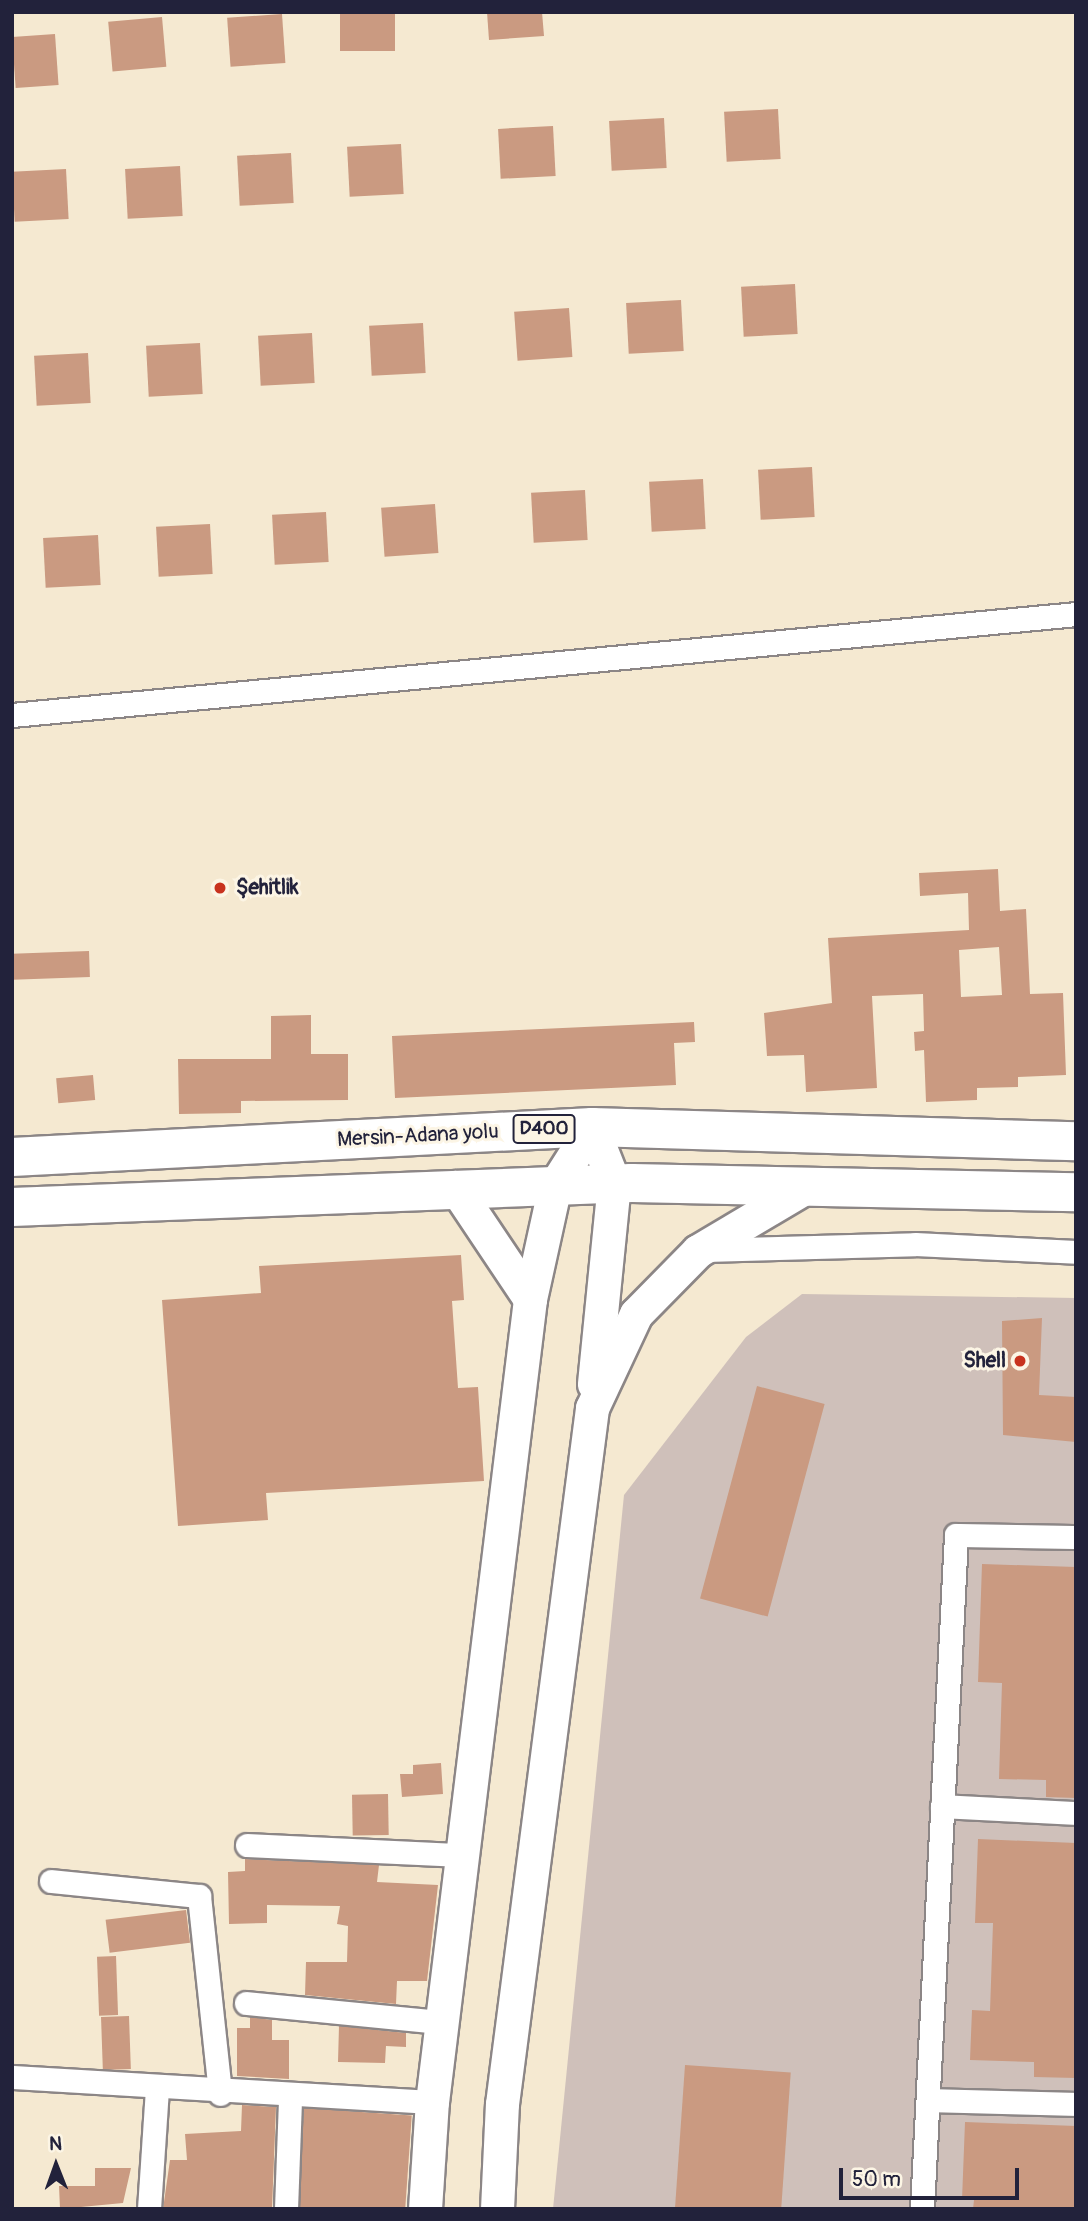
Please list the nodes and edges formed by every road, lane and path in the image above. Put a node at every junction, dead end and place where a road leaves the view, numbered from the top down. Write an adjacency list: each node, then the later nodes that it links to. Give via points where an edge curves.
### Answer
1 (1076, 614): 2 (street)
2 (12, 715)
3 (592, 1127): 4 (highway, Mersin-Adana yolu / D400); 5 (highway, Mersin-Adana yolu / D400); 6 (main road); 7 (main road)
4 (1076, 1141)
5 (12, 1157)
6 (614, 1183): 7 (highway); 8 (highway); 15 (main road)
7 (555, 1185): 9 (highway); 14 (main road)
8 (809, 1185): 10 (highway); 12 (main road)
9 (455, 1187): 11 (highway); 14 (main road)
10 (1076, 1192)
11 (12, 1207)
12 (698, 1251): 13 (street, via 915,1244); 15 (main road, via 636,1314)
13 (1076, 1252)
14 (530, 1299): 20 (main road)
15 (592, 1408): 34 (main road, via 502,2104)
16 (1076, 1537): 17 (street, via 956,1535)
17 (942, 1806): 18 (street); 28 (street)
18 (1076, 1813)
19 (247, 1845): 20 (street)
20 (461, 1856): 23 (main road)
21 (51, 1881): 26 (street, via 199,1896)
22 (246, 2003): 23 (street)
23 (441, 2022): 29 (main road)
24 (12, 2077): 25 (street)
25 (157, 2090): 26 (street); 31 (street)
26 (220, 2094): 27 (street)
27 (290, 2098): 29 (street); 32 (street)
28 (928, 2100): 30 (street); 35 (street)
29 (432, 2102): 33 (main road)
30 (1076, 2104)
31 (149, 2209)
32 (286, 2209)
33 (425, 2209)
34 (497, 2209)
35 (922, 2209)

